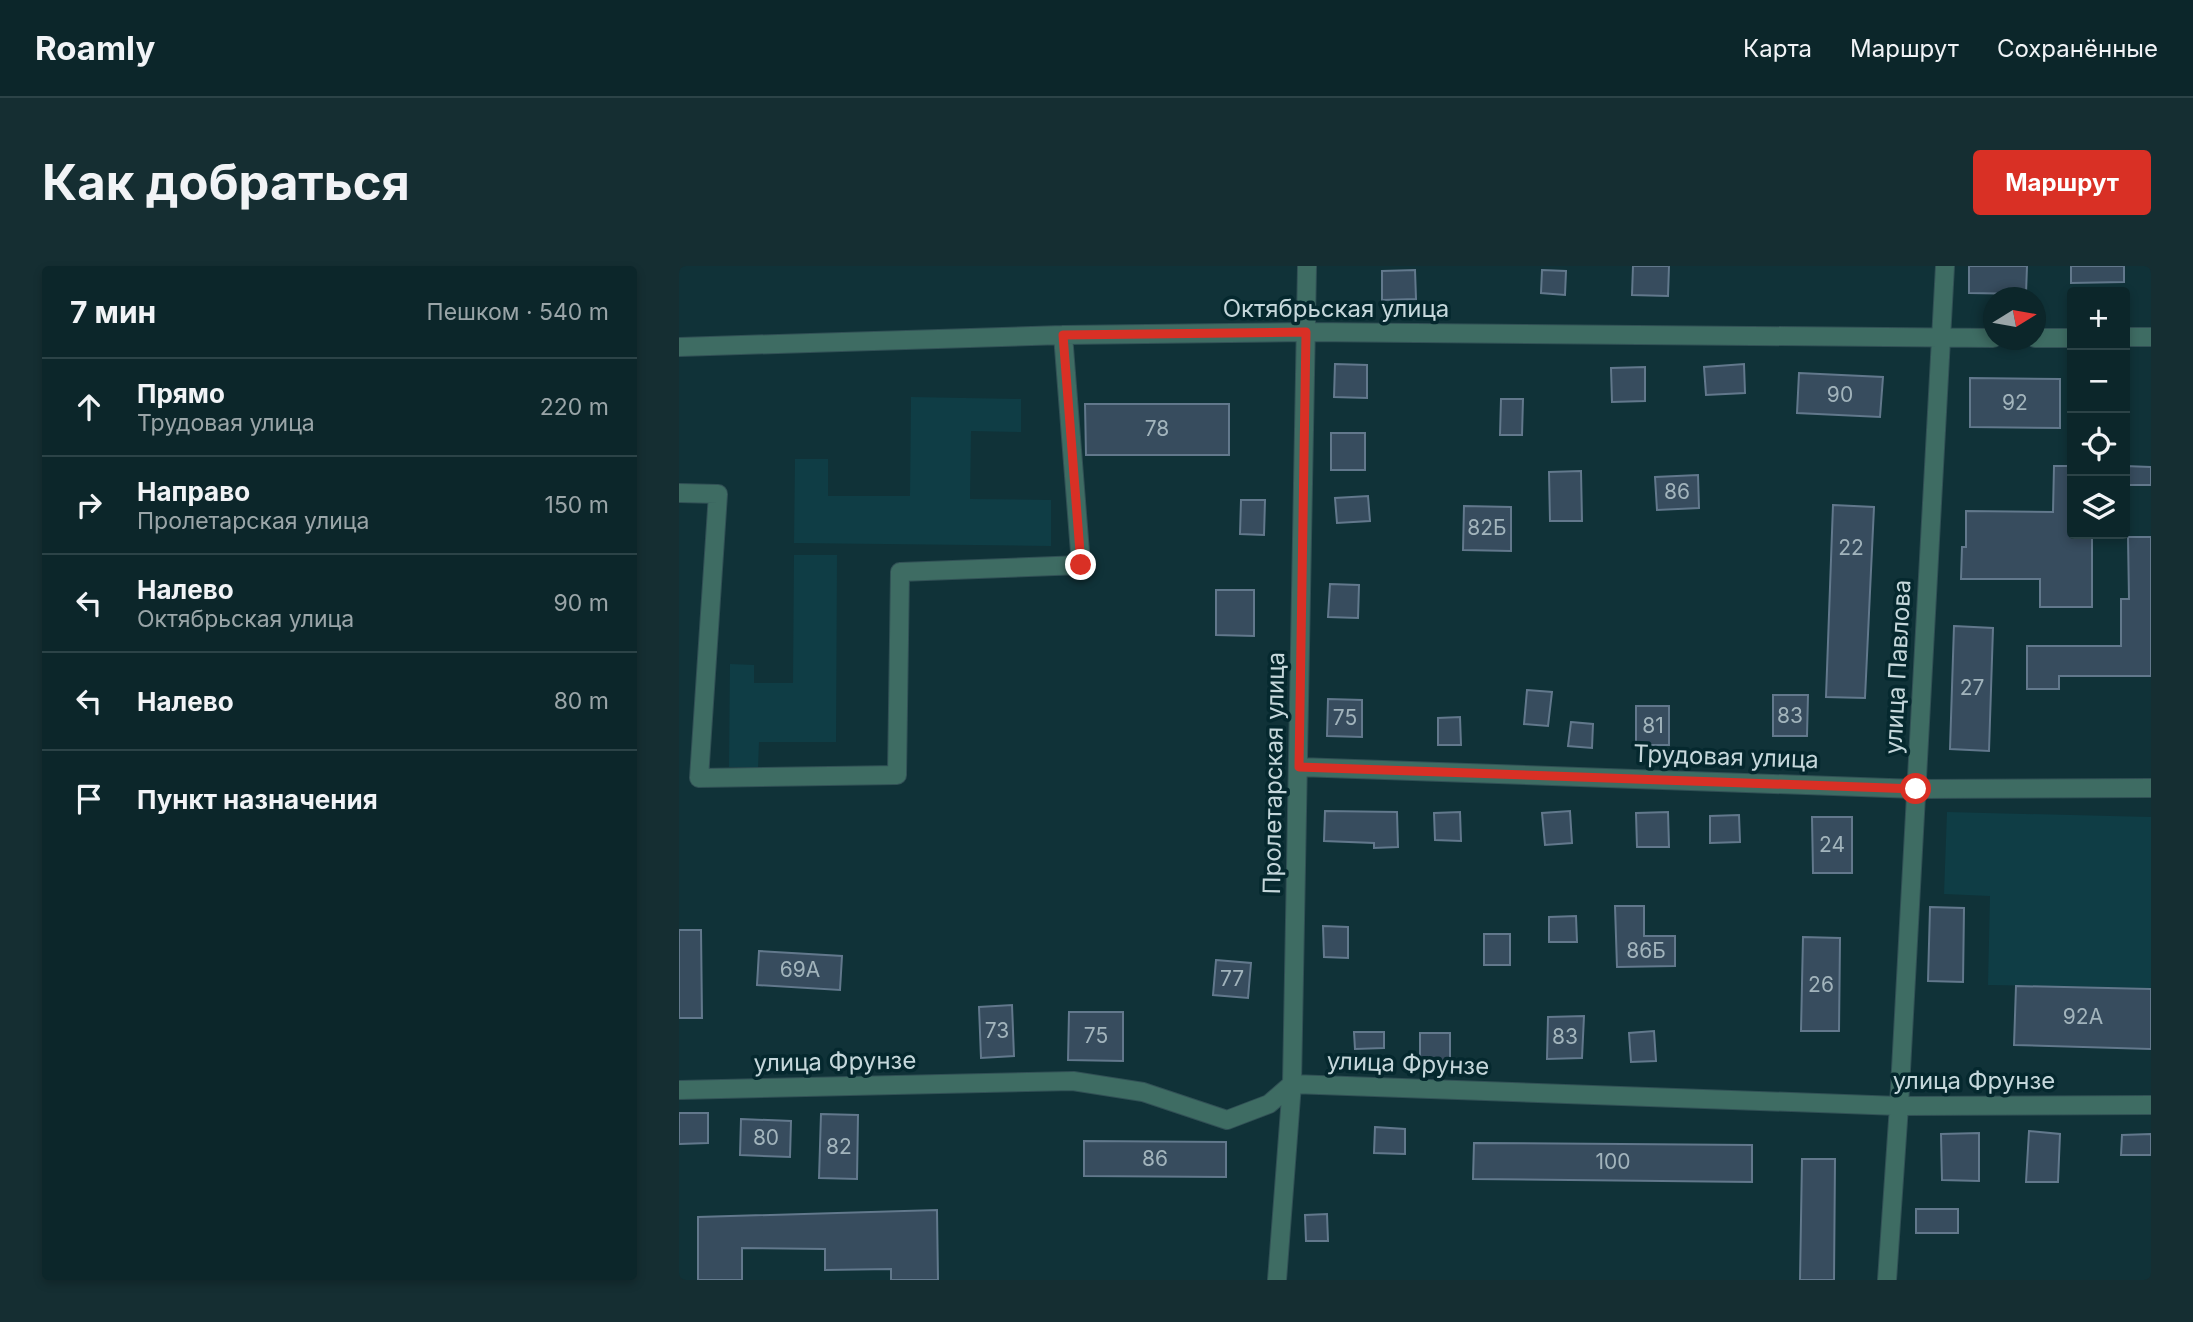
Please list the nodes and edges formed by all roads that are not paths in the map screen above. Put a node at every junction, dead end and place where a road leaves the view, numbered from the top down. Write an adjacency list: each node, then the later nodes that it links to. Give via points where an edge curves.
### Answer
1 (1307, 266): 3 (street, Пролетарская улица)
2 (1945, 266): 10 (street, улица Павлова)
3 (1306, 332): 4 (street, Октябрьская улица); 10 (street, Октябрьская улица); 13 (street, Пролетарская улица)
4 (1063, 335): 11 (street, Октябрьская улица); 12 (street, via 1081,565 900,572 897,775 699,778 718,494)
5 (2130, 337): 6 (street)
6 (2151, 337)
7 (1983, 338): 10 (street, Октябрьская улица)
8 (2046, 338): 9 (street)
9 (2067, 338)
10 (1942, 339): 15 (street, улица Павлова)
11 (679, 347)
12 (679, 493)
13 (1299, 767): 15 (street, Трудовая улица); 16 (street, Пролетарская улица)
14 (2151, 788): 15 (street, Трудовая улица)
15 (1916, 789): 19 (street, улица Павлова)
16 (1292, 1084): 17 (street, улица Фрунзе, via 1269,1104 1227,1120 1143,1092 1073,1081); 19 (street, улица Фрунзе); 20 (street, Пролетарская улица)
17 (679, 1090)
18 (2151, 1105): 19 (street, улица Фрунзе)
19 (1899, 1106): 21 (street, улица Павлова)
20 (1277, 1280)
21 (1887, 1280)

